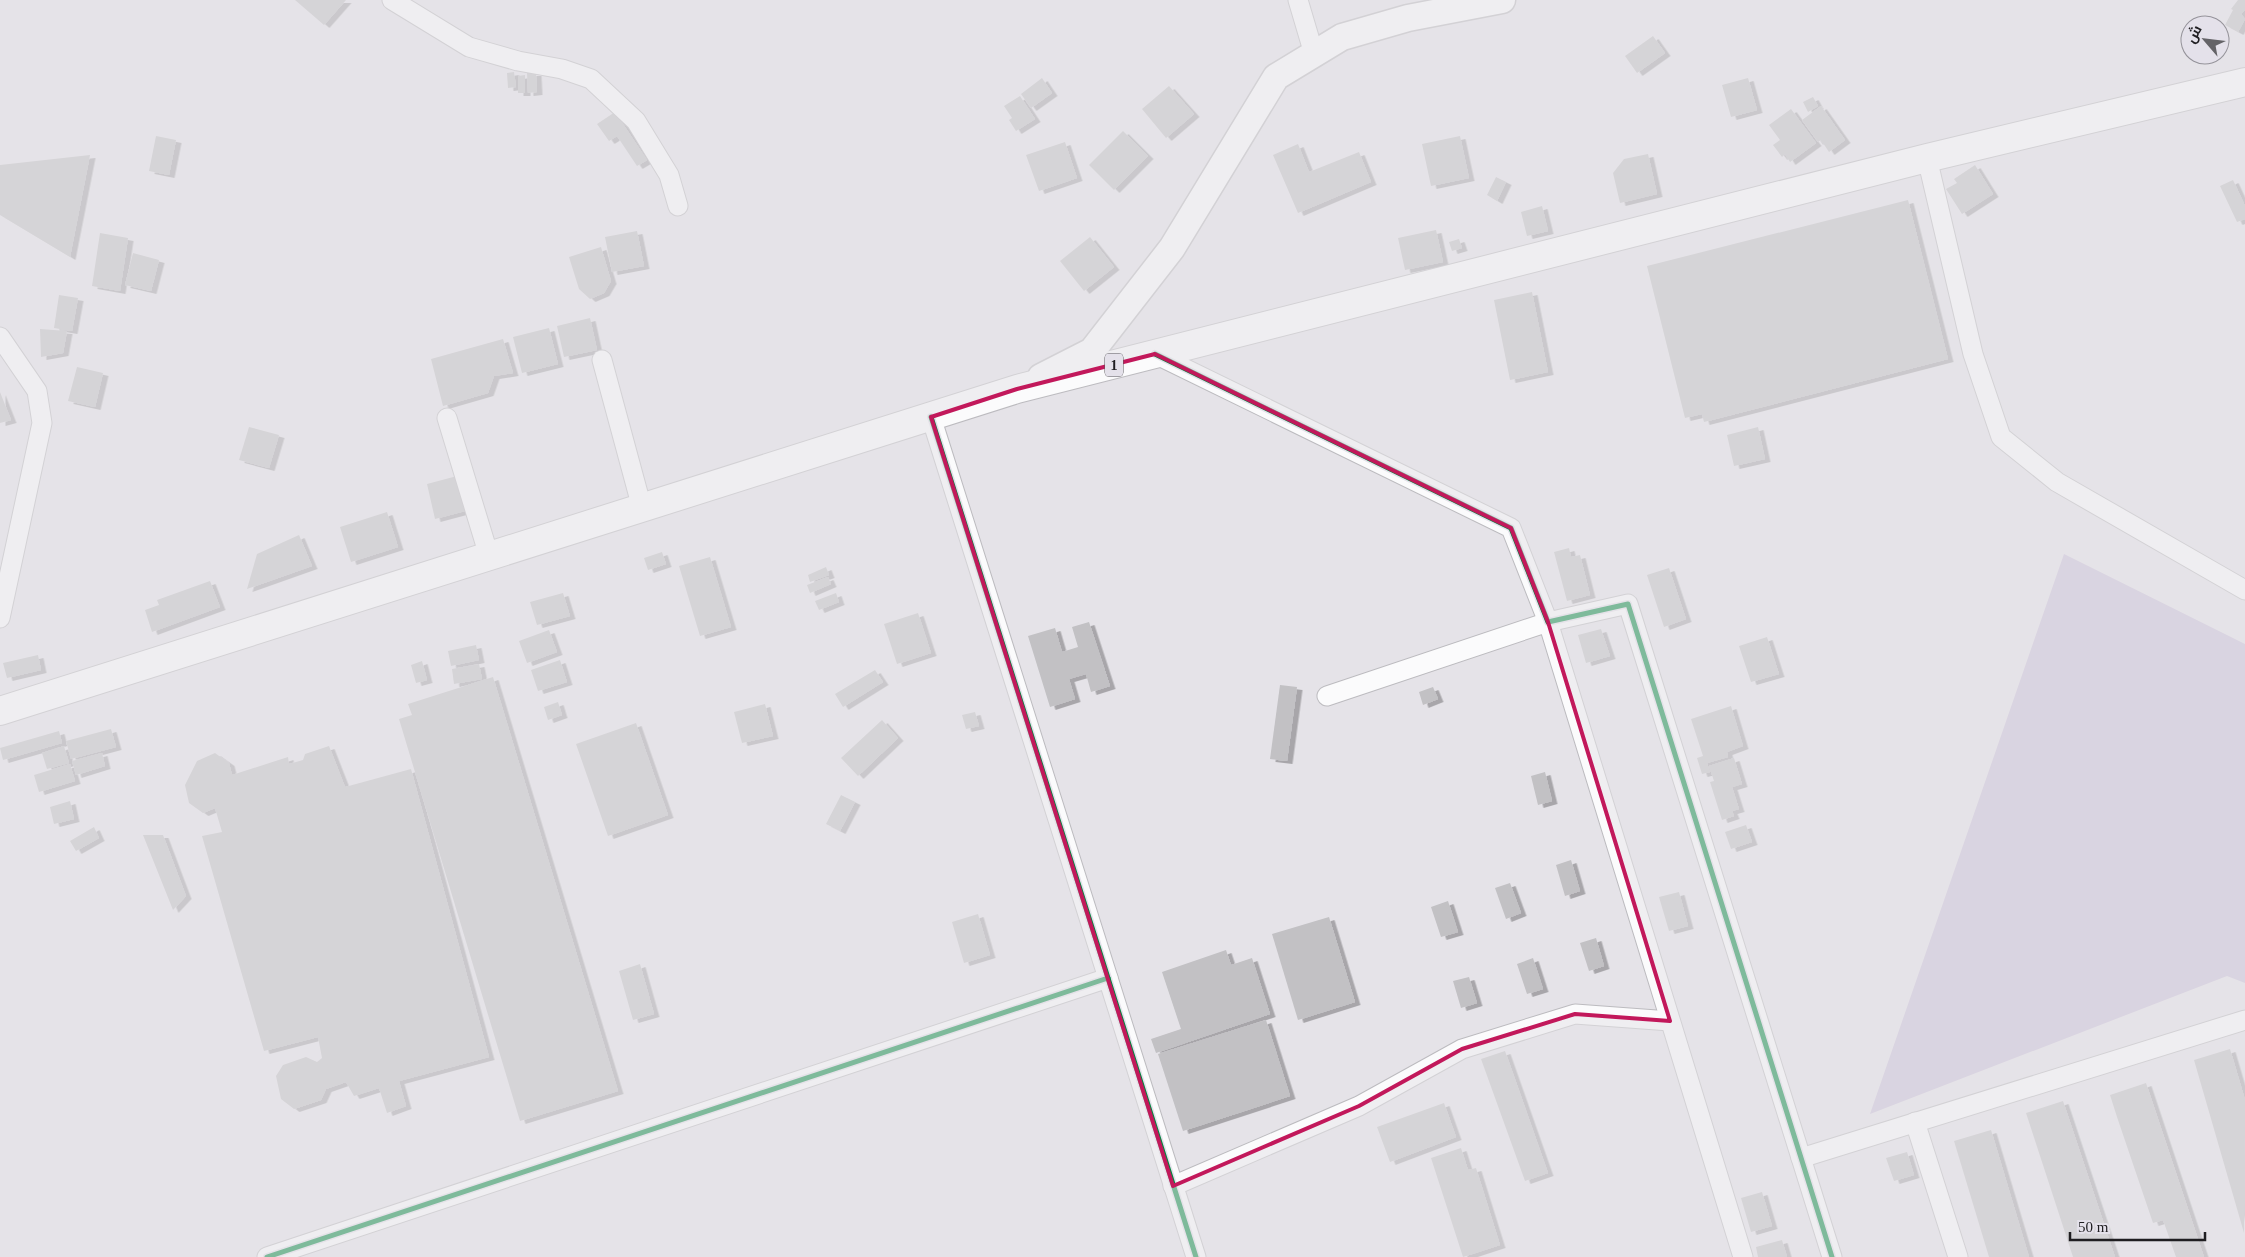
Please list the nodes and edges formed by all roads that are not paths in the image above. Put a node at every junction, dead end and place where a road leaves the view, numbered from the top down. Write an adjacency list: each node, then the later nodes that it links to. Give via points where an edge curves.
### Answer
1 (392, 0): 7 (street, via 470,47 591,79 636,121 669,175)
2 (1298, 0): 4 (street)
3 (1502, 0): 4 (street, via 1408,18 1342,37)
4 (1314, 54): 11 (street, via 1276,77 1172,248 1092,351)
5 (2245, 82): 6 (main road, 1)
6 (1927, 158): 9 (main road, 1); 16 (street, via 1973,354 2001,438 2057,482)
7 (678, 206)
8 (0, 337): 17 (street, via 37,391 42,423)
9 (1155, 354): 11 (main road, 1); 18 (street, via 1511,528)
10 (602, 360): 14 (street)
11 (1017, 389): 12 (main road, 1)
12 (931, 417): 14 (main road, 1); 21 (street)
13 (447, 418): 15 (street)
14 (642, 508): 15 (main road, 1)
15 (489, 556): 20 (main road, 1)
16 (2245, 590)
17 (0, 618)
18 (1548, 622): 19 (street); 23 (street); 25 (street, via 1628,604)
19 (1328, 696)
20 (0, 711)
21 (1108, 978): 26 (street); 28 (street)
22 (2245, 1020): 24 (street)
23 (1670, 1021): 26 (street, via 1575,1014 1462,1049 1358,1106); 29 (street)
24 (1915, 1122): 25 (street); 31 (street)
25 (1801, 1158): 30 (street)
26 (1173, 1186): 27 (street)
27 (1195, 1256)
28 (267, 1257)
29 (1743, 1257)
30 (1832, 1257)
31 (1958, 1257)

